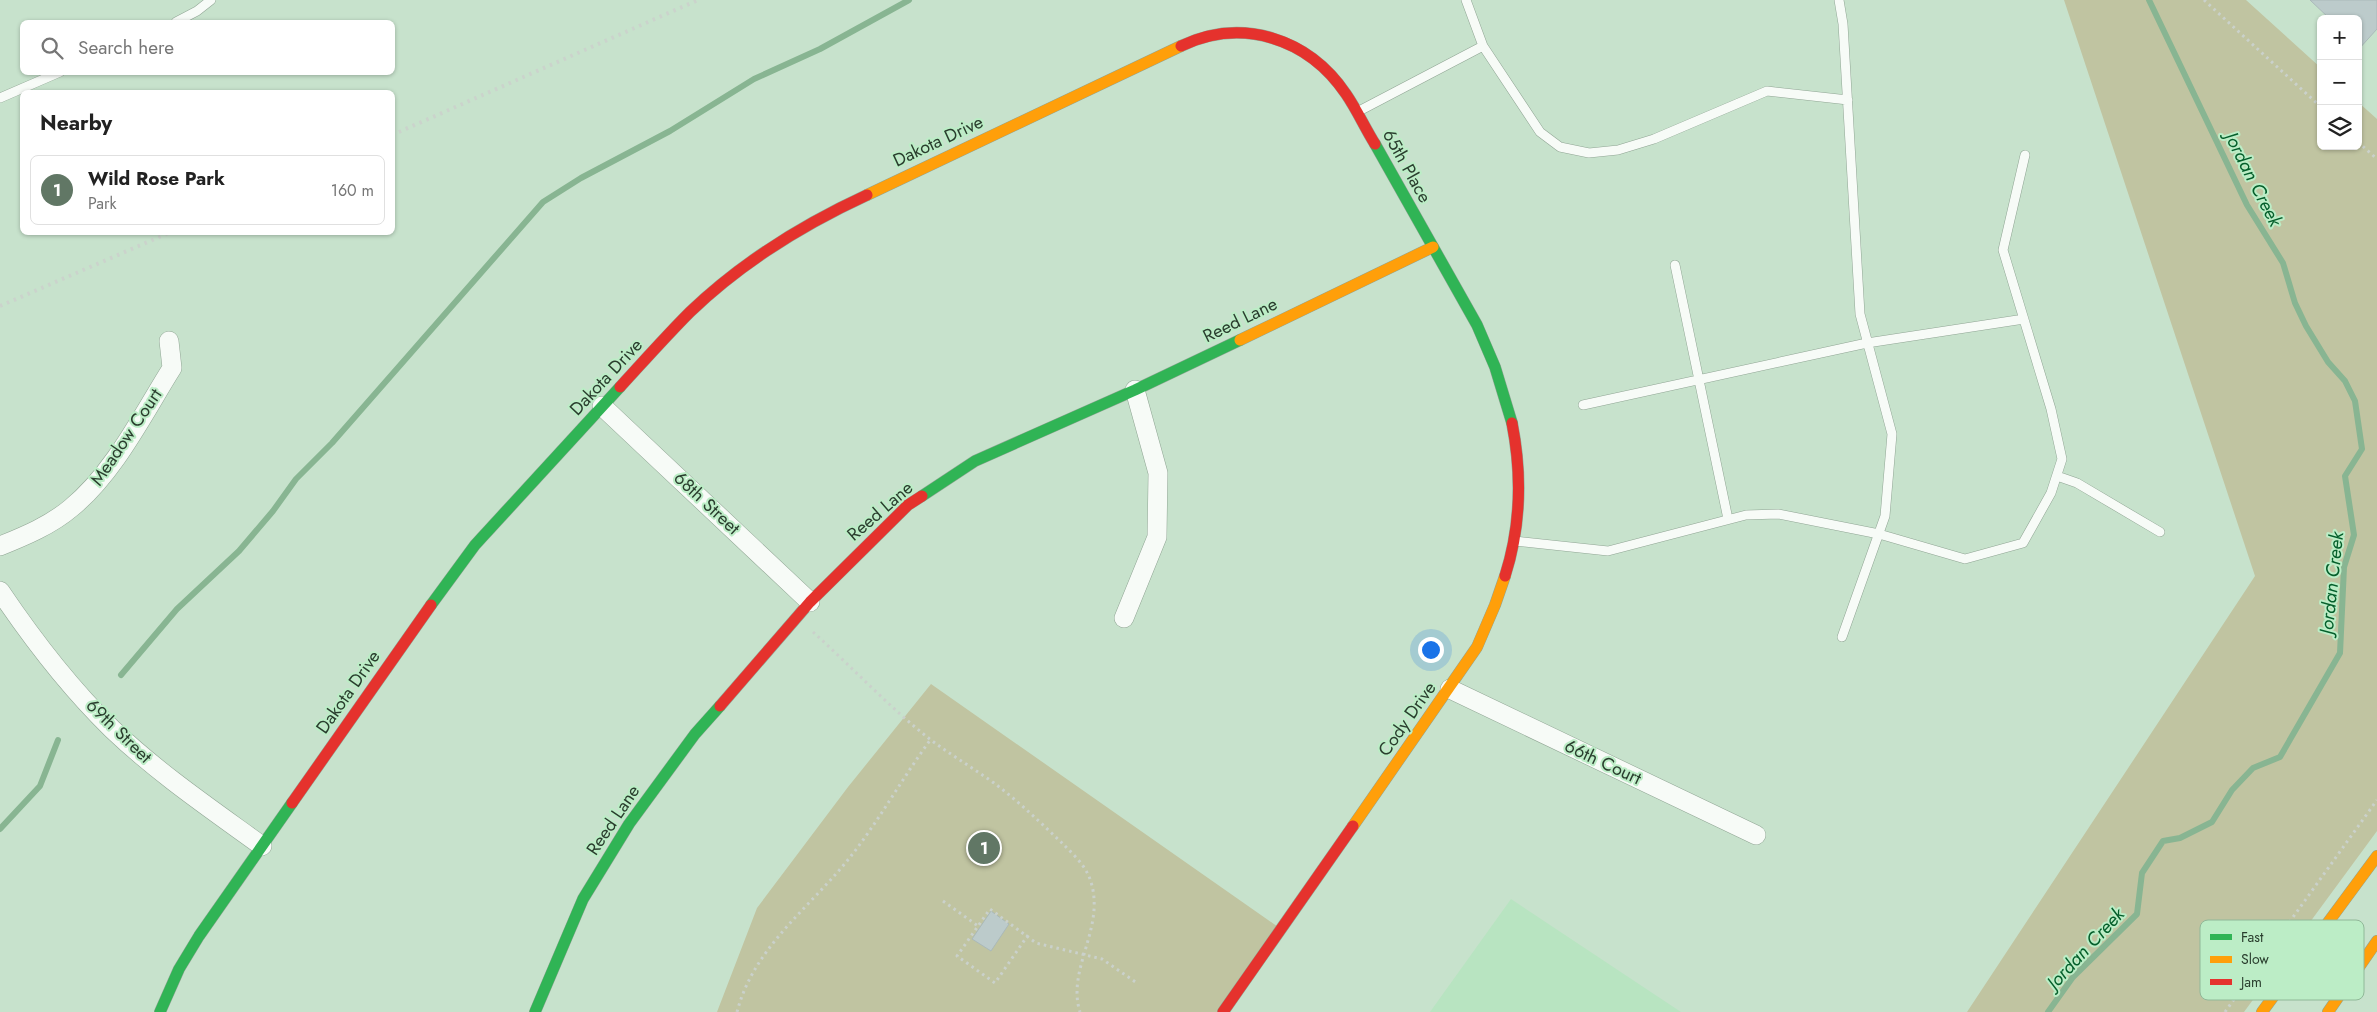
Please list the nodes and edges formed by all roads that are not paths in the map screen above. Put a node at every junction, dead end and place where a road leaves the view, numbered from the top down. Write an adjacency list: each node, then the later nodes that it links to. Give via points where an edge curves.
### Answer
1 (211, 0): 4 (lane)
2 (1466, 0): 6 (lane)
3 (1839, 0): 9 (lane)
4 (180, 20)
5 (1288, 42): 10 (street, 65th Place, via 1311,55 1332,74); 21 (street, Dakota Drive, via 1266,34 1242,32 1216,34 1194,41 816,219 771,246 690,312)
6 (1483, 46): 9 (lane, via 1540,132 1560,147 1589,153 1618,150 1654,139 1766,90); 10 (lane)
7 (53, 75): 8 (lane)
8 (0, 98)
9 (1848, 100): 17 (lane, via 1860,314)
10 (1357, 113): 12 (street, 65th Place)
11 (2025, 155): 14 (lane, via 2003,250)
12 (1433, 247): 15 (street, 65th Place); 19 (street, Reed Lane)
13 (1675, 265): 18 (lane)
14 (2024, 319): 17 (lane); 22 (lane, via 2062,459)
15 (1477, 325): 26 (street, Cody Drive, via 1494,360 1508,402 1517,446 1519,485)
16 (169, 341): 27 (street, Meadow Court, via 172,368 94,486 49,523)
17 (1867, 343): 18 (lane); 25 (lane, via 1892,434 1885,516)
18 (1699, 380): 20 (lane); 23 (lane)
19 (1135, 390): 29 (street, Reed Lane, via 966,466 908,505); 30 (street, via 1158,473 1157,538)
20 (1584, 405)
21 (602, 406): 29 (street, 68th Street); 34 (street, Dakota Drive, via 476,545)
22 (2057, 476): 24 (lane, via 2077,483); 25 (lane, via 2023,543 1965,558)
23 (1728, 519): 25 (lane, via 1778,514); 26 (lane, via 1608,551)
24 (2160, 532)
25 (1879, 534): 31 (lane)
26 (1515, 541): 32 (street, Cody Drive, via 1493,614 1477,647)
27 (0, 546)
28 (0, 591): 34 (street, 69th Street, via 60,672 112,729 161,771)
29 (810, 602): 42 (street, Reed Lane, via 695,734 629,824 583,899)
30 (1124, 618)
31 (1842, 637)
32 (1450, 689): 33 (street, 66th Court); 43 (street, Cody Drive)
33 (1756, 835)
34 (262, 846): 41 (street, Dakota Drive, via 198,936)
35 (2377, 856): 36 (street)
36 (2330, 920)
37 (2377, 941): 38 (street)
38 (2364, 960)
39 (2271, 1000): 44 (street)
40 (2336, 1000): 45 (street)
41 (160, 1012)
42 (535, 1012)
43 (1223, 1012)
44 (2262, 1012)
45 (2328, 1012)

